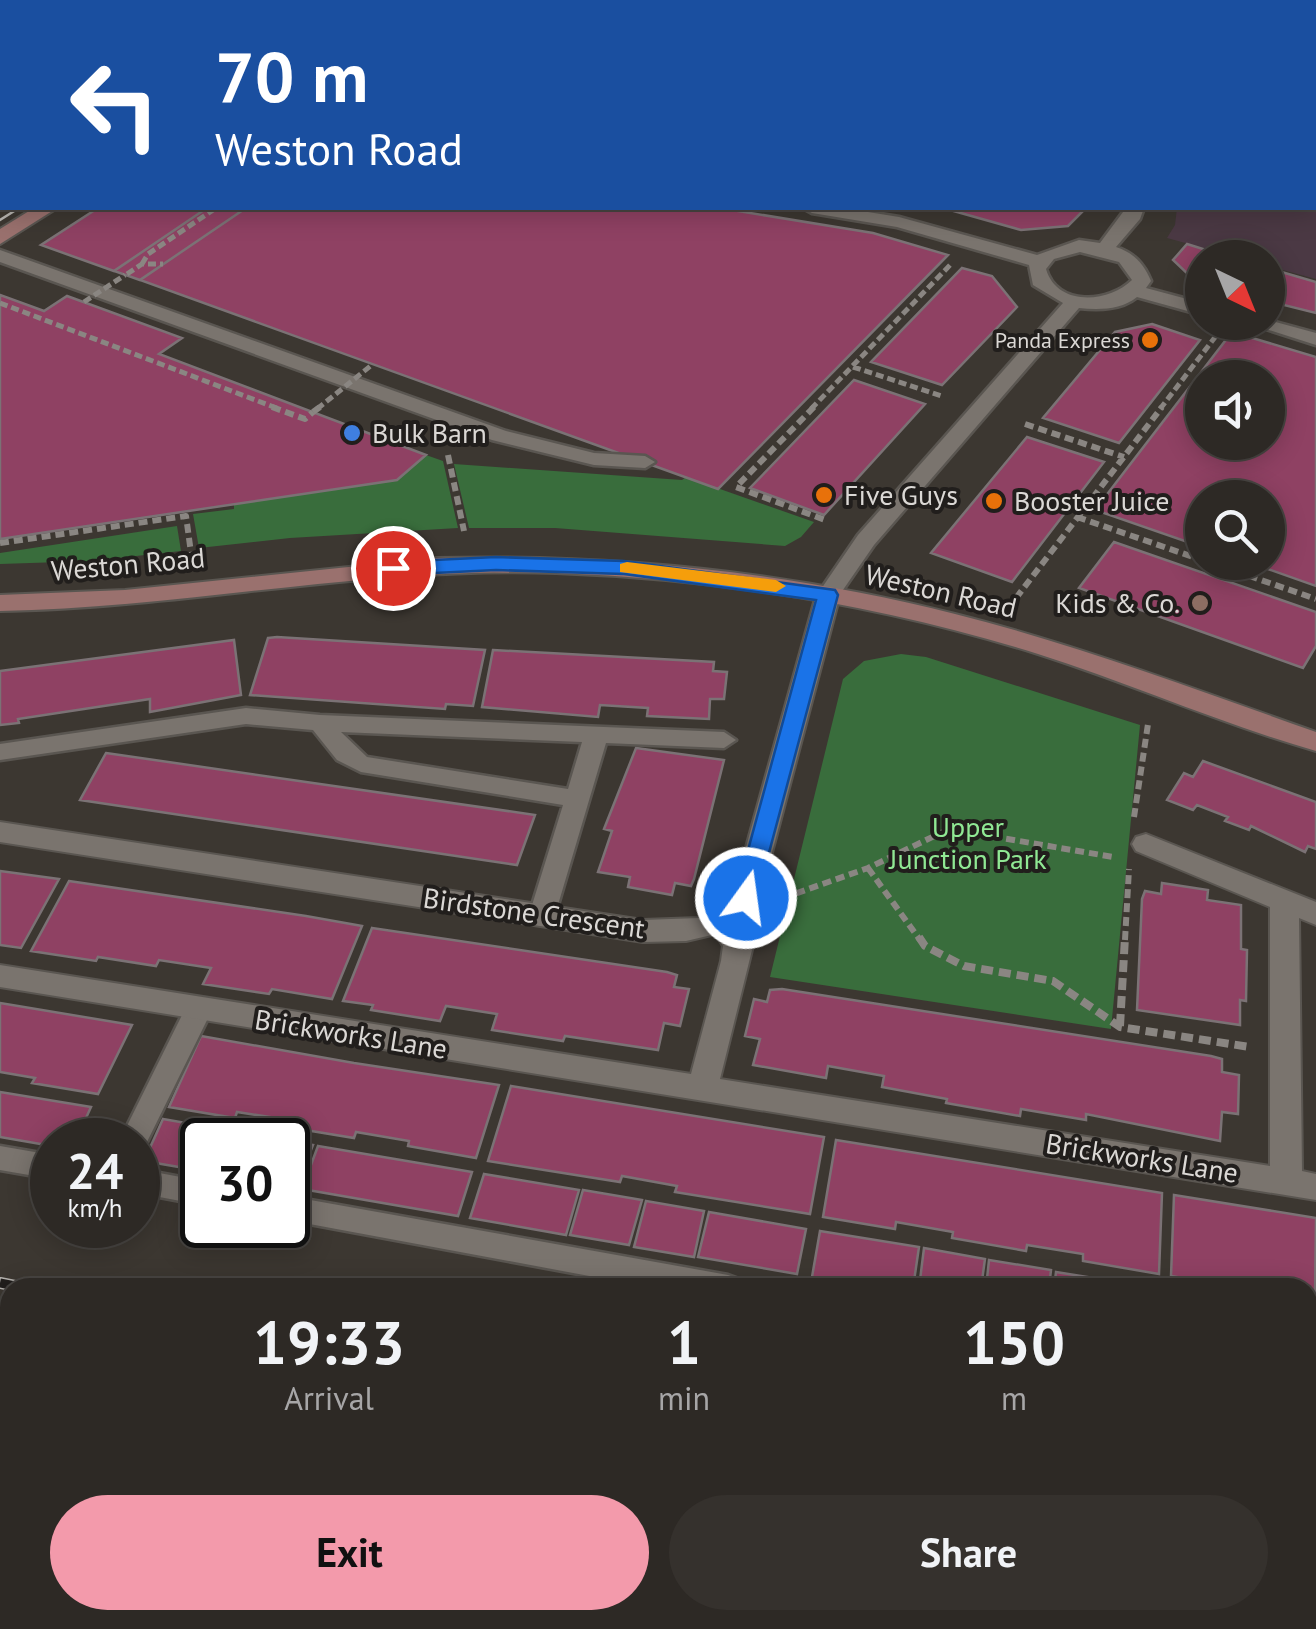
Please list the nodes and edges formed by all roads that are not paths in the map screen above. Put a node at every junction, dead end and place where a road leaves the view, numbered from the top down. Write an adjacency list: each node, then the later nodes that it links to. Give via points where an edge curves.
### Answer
1 (44, 210): 4 (main road)
2 (824, 210): 7 (lane, via 912,225)
3 (1134, 210): 5 (lane)
4 (0, 238)
5 (1105, 249): 7 (lane, via 1054,250); 8 (lane, via 1138,268)
6 (0, 256): 13 (lane, via 499,436 577,445 594,460)
7 (1037, 261): 9 (lane, via 1036,280 1045,290)
8 (1137, 291): 9 (lane, via 1116,301); 10 (lane)
9 (1074, 302): 14 (lane, via 866,540)
10 (1185, 304)
11 (1285, 331): 12 (lane)
12 (1316, 339)
13 (644, 462)
14 (828, 595): 15 (main road, Weston Road, via 624,568 496,564); 19 (main road, Weston Road, via 1012,638); 27 (street, via 746,898)
15 (0, 603)
16 (320, 723): 17 (lane); 20 (lane, via 246,716); 21 (lane, via 346,754 382,771)
17 (596, 736): 18 (lane); 21 (lane)
18 (724, 740)
19 (1316, 742)
20 (0, 752)
21 (579, 799): 26 (lane)
22 (0, 832): 26 (street, Birdstone Crescent)
23 (1146, 844): 24 (street)
24 (1284, 903): 25 (street); 34 (street, Brickworks Lane, via 1282,1053)
25 (1316, 914)
26 (542, 915): 27 (street, Birdstone Crescent, via 678,932)
27 (724, 922): 30 (street, via 738,946)
28 (0, 976): 29 (street, Brickworks Lane)
29 (198, 1010): 30 (street, Brickworks Lane); 31 (lane)
30 (702, 1090): 34 (street, Brickworks Lane)
31 (145, 1118)
32 (0, 1158): 33 (lane)
33 (30, 1163)
34 (1301, 1184)
35 (310, 1212): 36 (lane)
36 (673, 1278)

